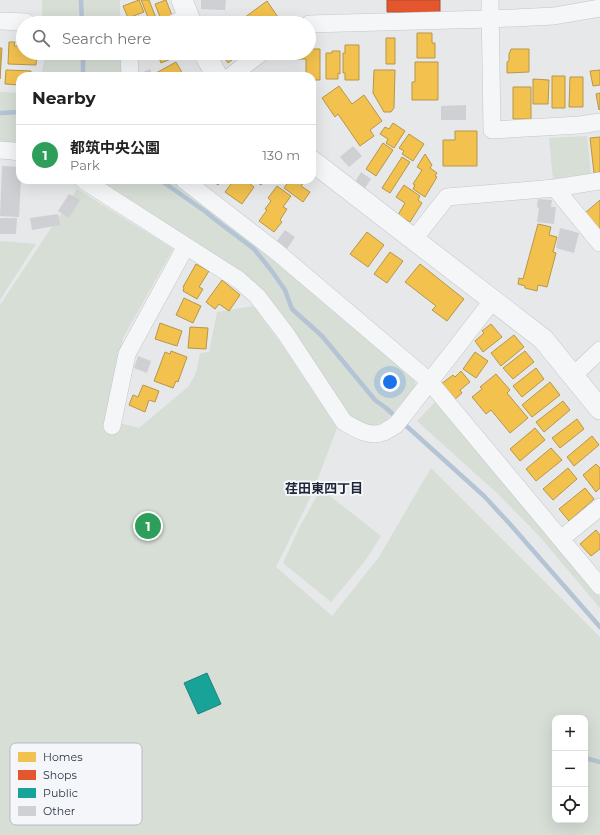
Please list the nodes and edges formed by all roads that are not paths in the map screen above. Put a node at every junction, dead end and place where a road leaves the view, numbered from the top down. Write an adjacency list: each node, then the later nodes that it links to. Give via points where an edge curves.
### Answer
1 (490, 0): 3 (street)
2 (600, 8): 3 (street, via 554,16)
3 (490, 19): 6 (street); 13 (street, via 492,130)
4 (0, 21): 5 (street)
5 (16, 22)
6 (316, 24)
7 (129, 60): 10 (street)
8 (208, 60): 11 (street)
9 (252, 60): 12 (street)
10 (130, 72)
11 (215, 72)
12 (236, 72)
13 (600, 122)
14 (0, 150): 15 (street)
15 (16, 151)
16 (316, 164): 21 (street)
17 (600, 182): 20 (street)
18 (89, 184): 23 (street)
19 (189, 184): 27 (street, via 277,252)
20 (555, 188): 21 (street, via 447,197); 22 (street)
21 (414, 239): 24 (street)
22 (600, 243)
23 (186, 246): 27 (street, via 239,280 258,296 344,422 368,433 384,432 396,425); 29 (street, via 127,354)
24 (493, 300): 26 (street, via 543,339); 27 (street)
25 (600, 350): 26 (street)
26 (573, 376): 28 (street)
27 (426, 386): 31 (street)
28 (600, 409)
29 (112, 426)
30 (600, 507): 31 (street)
31 (561, 539): 32 (street)
32 (600, 586)

